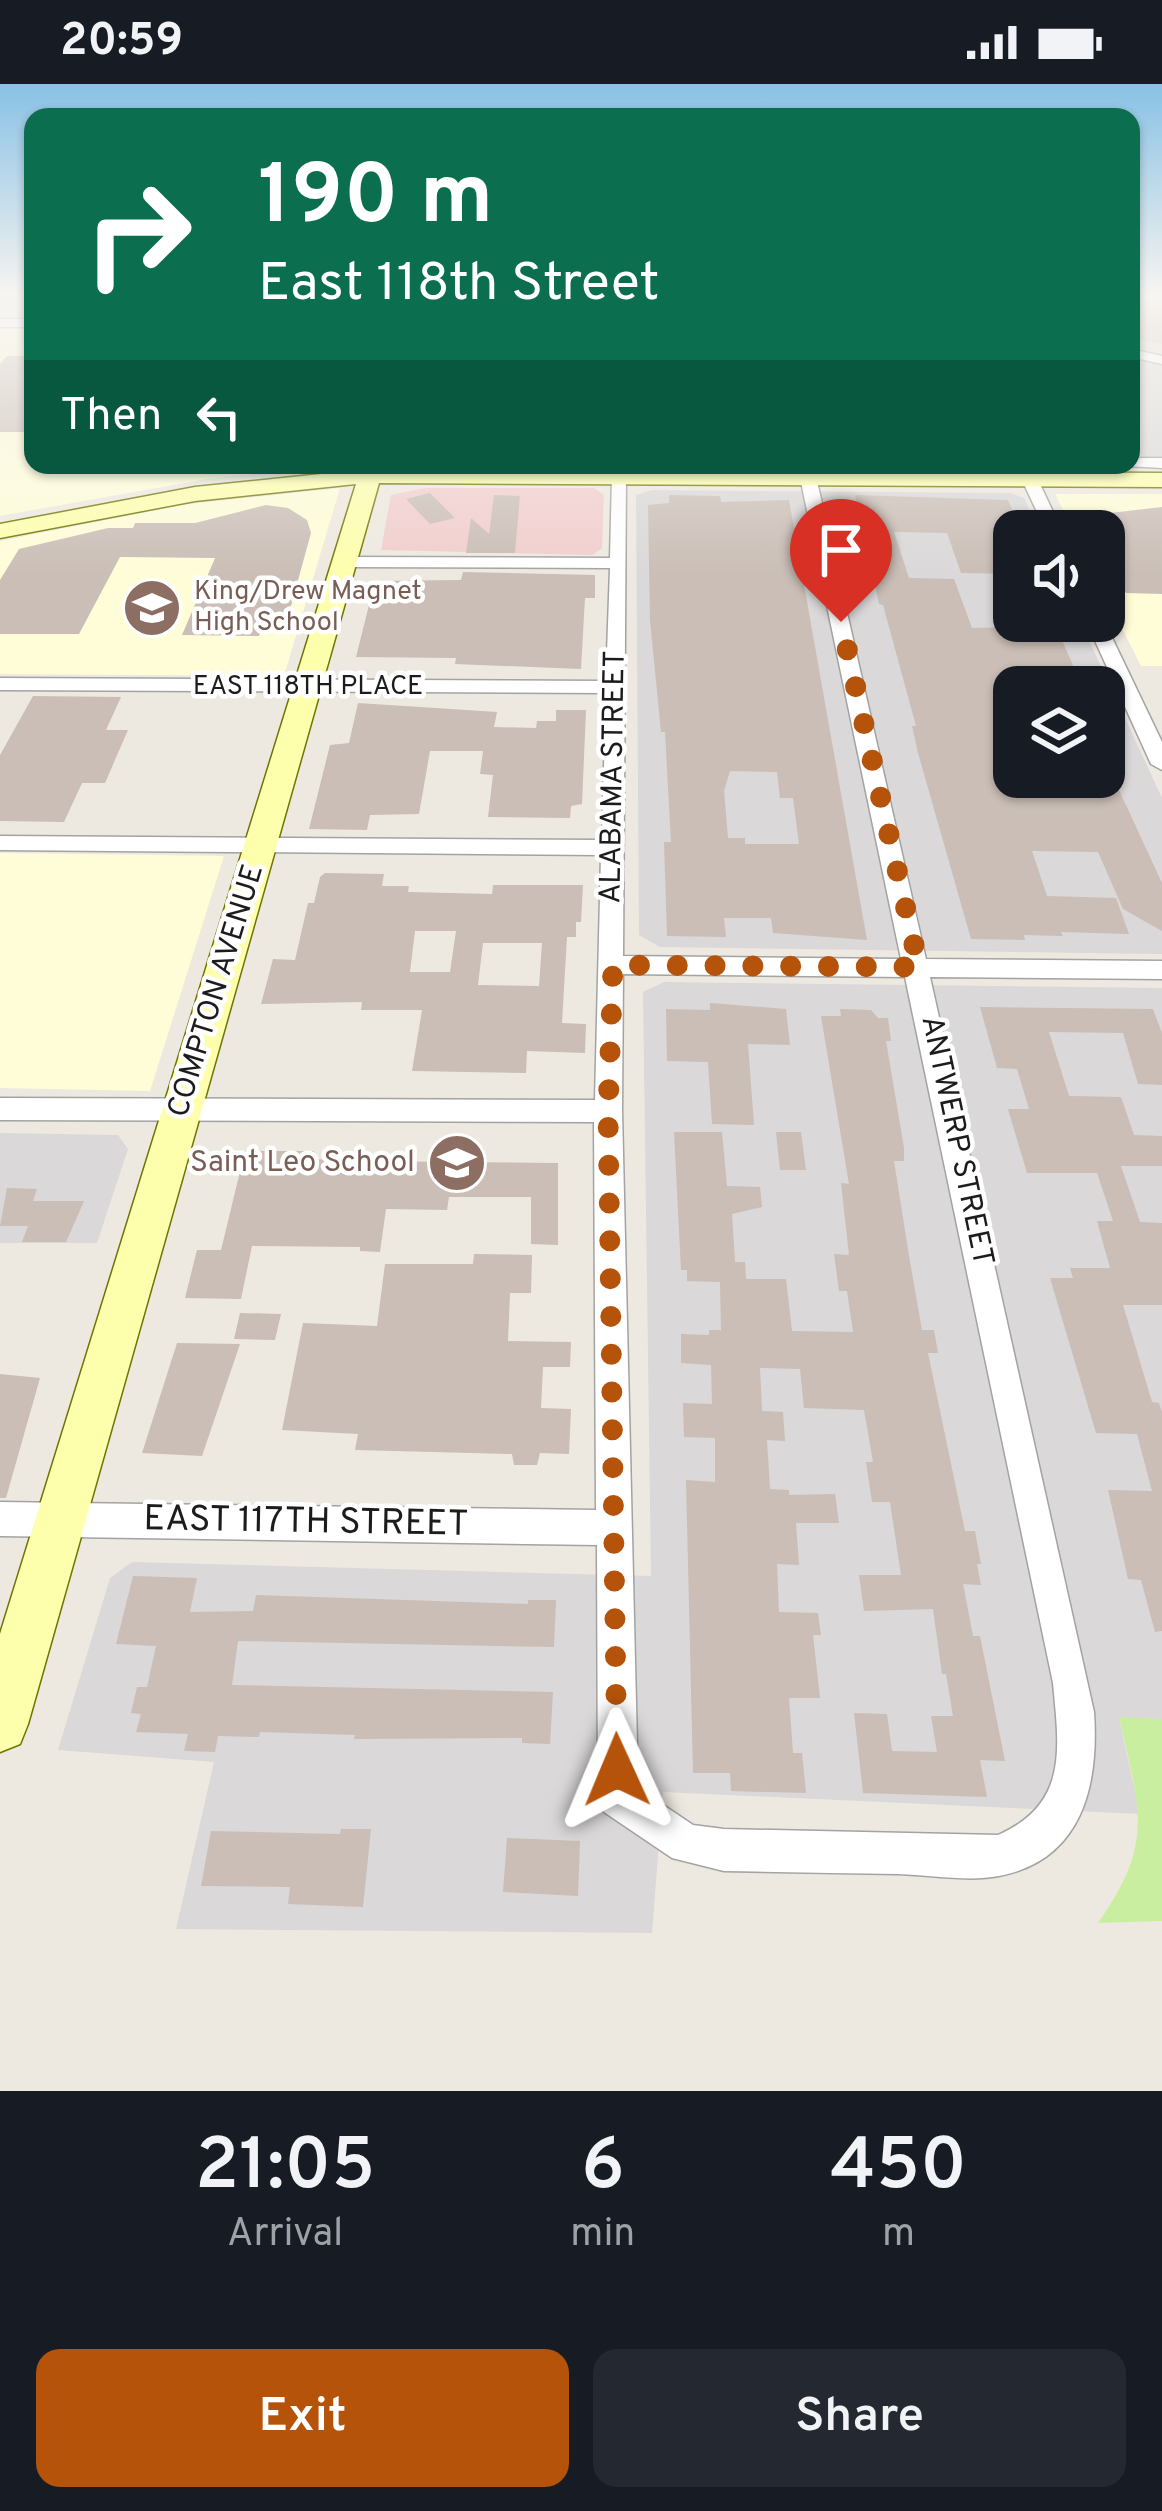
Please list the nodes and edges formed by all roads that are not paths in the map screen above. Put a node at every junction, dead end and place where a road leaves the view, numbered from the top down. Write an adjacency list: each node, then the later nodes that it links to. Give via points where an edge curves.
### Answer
1 (342, 474): 11 (street)
2 (370, 474): 12 (street, COMPTON AVENUE)
3 (537, 474): 7 (street)
4 (939, 474): 8 (street)
5 (1028, 474): 10 (street)
6 (1061, 474): 9 (street)
7 (620, 476): 8 (street); 13 (street, ALABAMA STREET)
8 (808, 477): 23 (street, ANTWERP STREET)
9 (1162, 480)
10 (1044, 510)
11 (0, 531)
12 (344, 562): 13 (street); 16 (street, COMPTON AVENUE)
13 (617, 563): 17 (street, ALABAMA STREET)
14 (1105, 642): 18 (street)
15 (0, 684): 16 (street, EAST 118TH PLACE)
16 (307, 687): 17 (street, EAST 118TH PLACE); 20 (street, COMPTON AVENUE)
17 (616, 687): 21 (street, ALABAMA STREET)
18 (1162, 764)
19 (0, 843): 20 (street)
20 (260, 844): 21 (street); 26 (street, COMPTON AVENUE)
21 (612, 848): 22 (street, ALABAMA STREET)
22 (613, 965): 23 (street); 27 (street, ALABAMA STREET)
23 (919, 967): 24 (street); 32 (street, ANTWERP STREET, via 1072,1683 1080,1764 1066,1807 1030,1845 999,1856 793,1852 686,1844)
24 (1162, 970)
25 (0, 1109): 26 (street)
26 (181, 1112): 27 (street); 29 (street, COMPTON AVENUE)
27 (608, 1112): 30 (street, ALABAMA STREET)
28 (0, 1519): 29 (street, EAST 117TH STREET)
29 (59, 1520): 30 (street, EAST 117TH STREET); 31 (street, COMPTON AVENUE)
30 (613, 1528): 32 (street, ALABAMA STREET)
31 (0, 1724)
32 (618, 1798)

